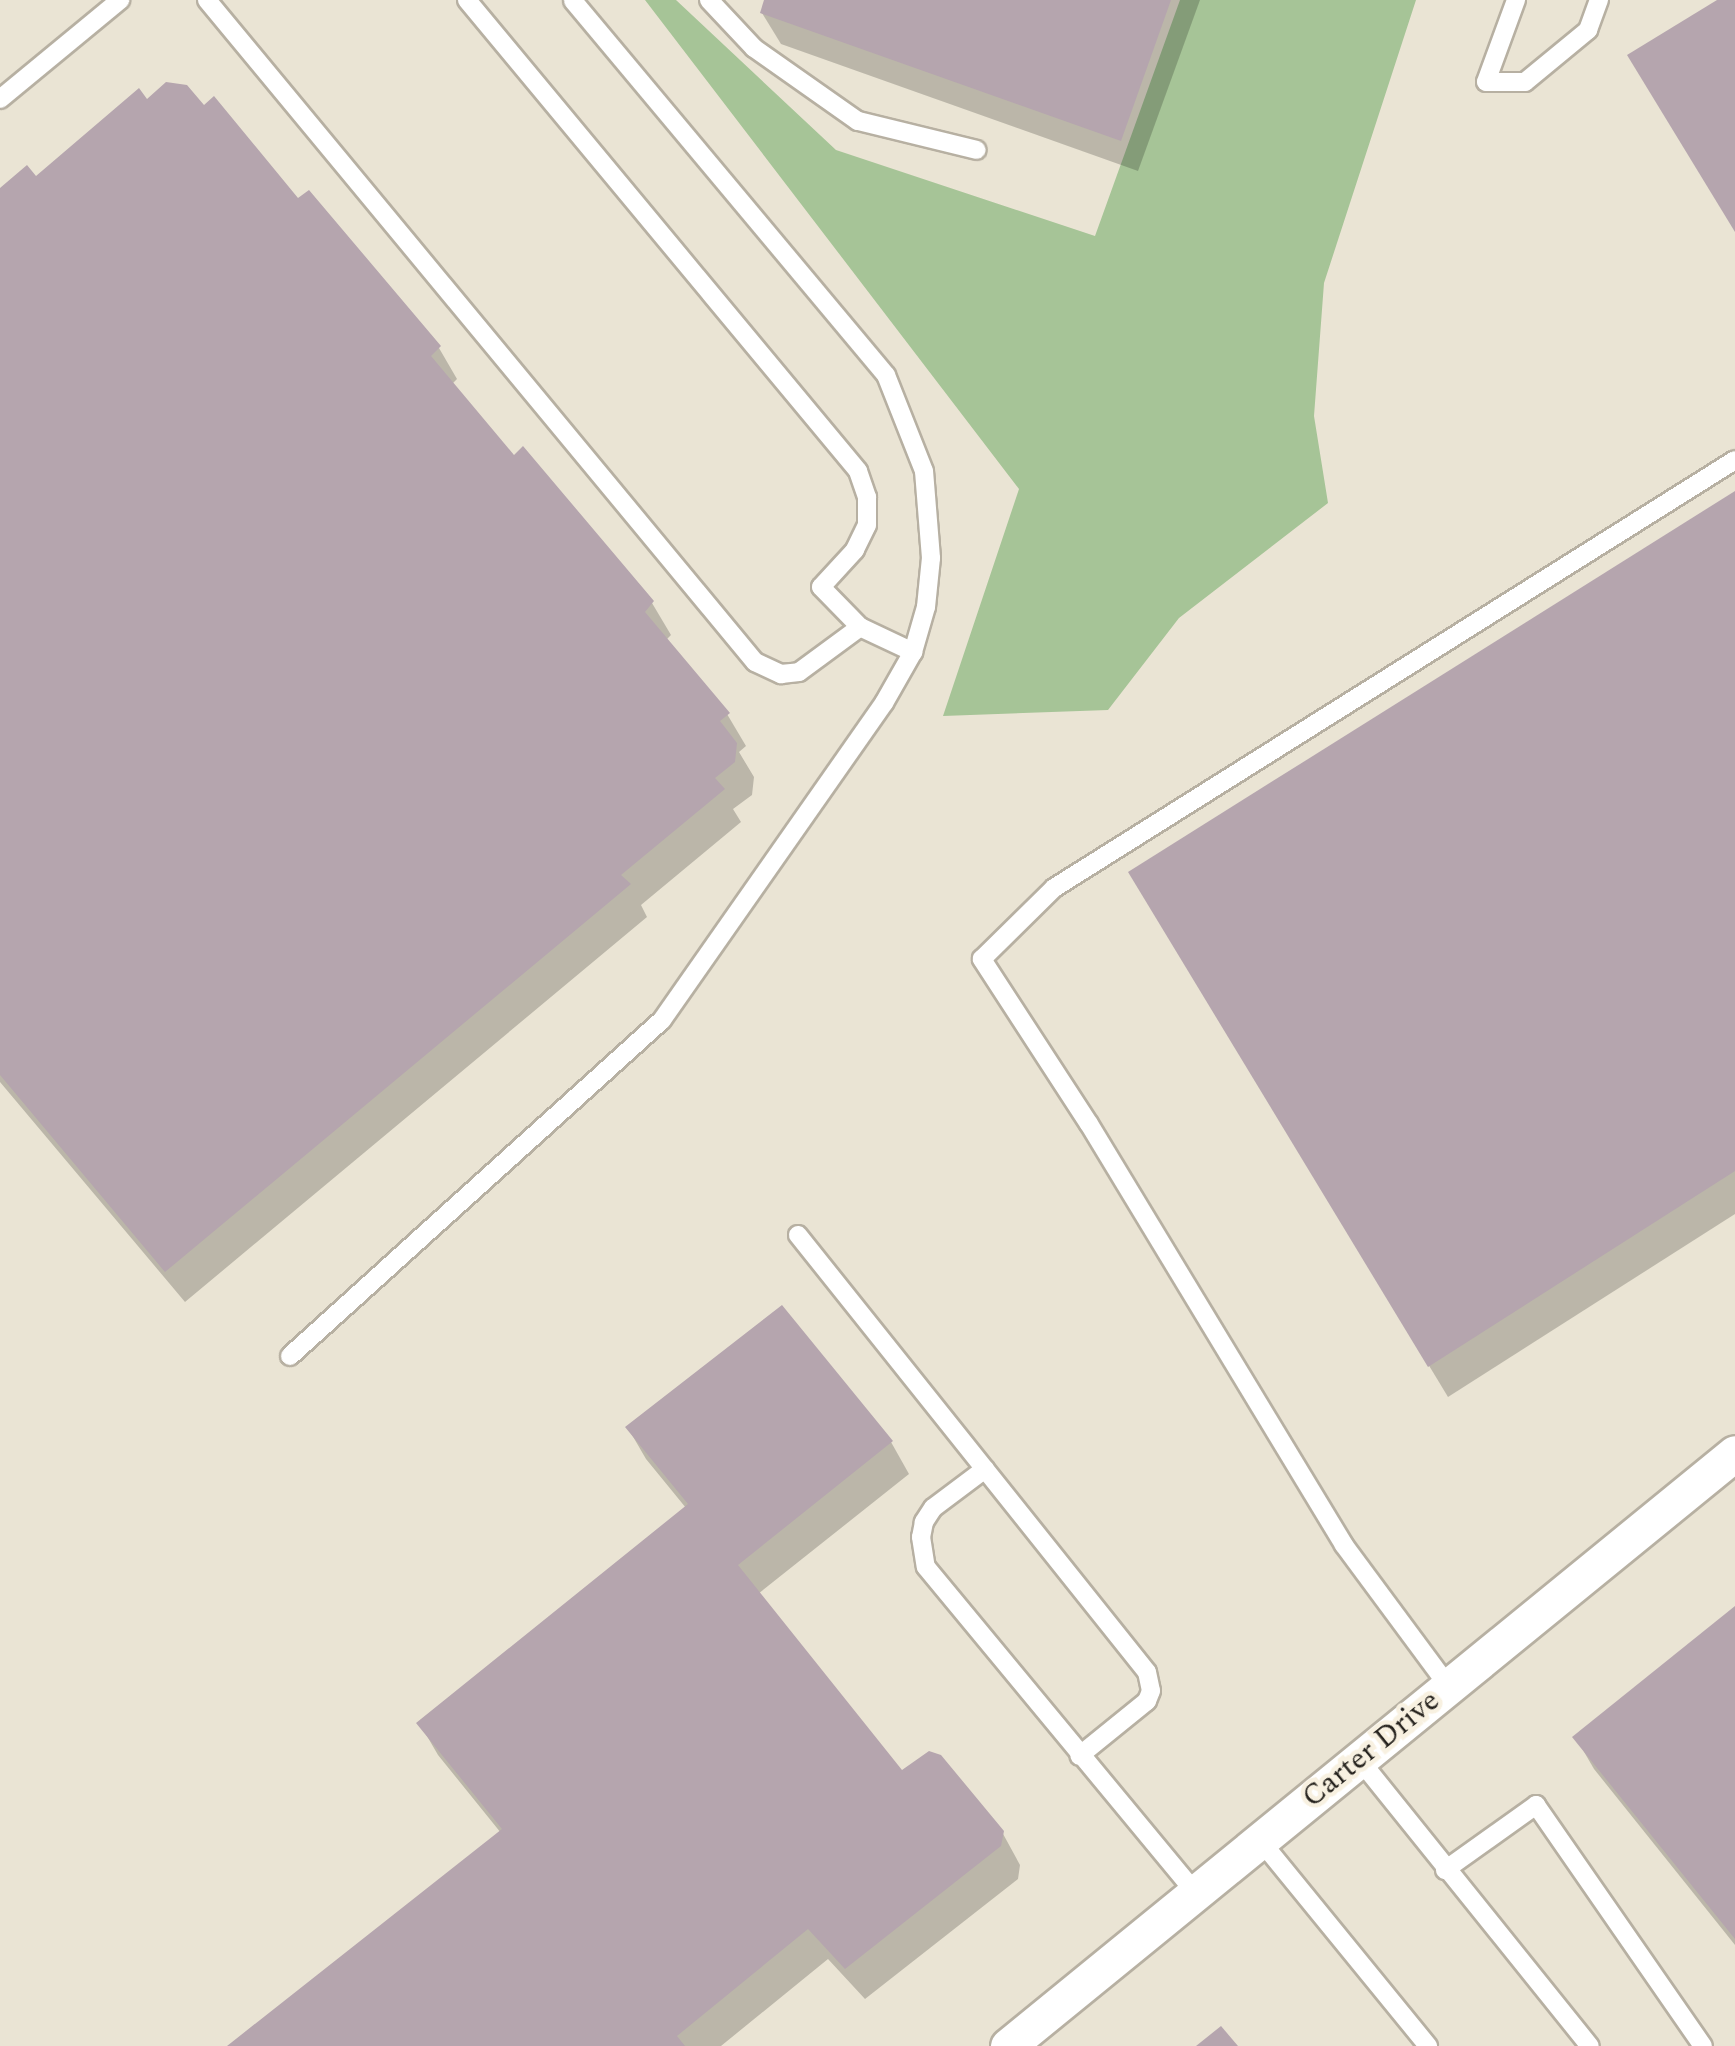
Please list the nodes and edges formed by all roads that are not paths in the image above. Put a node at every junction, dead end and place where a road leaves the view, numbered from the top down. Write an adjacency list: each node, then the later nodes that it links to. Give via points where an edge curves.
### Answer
1 (120, 0): 8 (lane)
2 (207, 0): 11 (lane, via 756,662 780,674 799,672)
3 (467, 0): 11 (lane, via 858,471 867,525 855,550 821,588)
4 (574, 0): 12 (lane, via 892,387 918,447 930,514 926,608)
5 (710, 0): 9 (lane, via 754,48 858,121)
6 (1516, 0): 7 (lane, via 1486,82 1524,82 1588,30)
7 (1599, 0)
8 (0, 99)
9 (977, 150)
10 (1735, 460): 17 (lane, via 1054,888 982,959 1090,1124 1344,1545)
11 (860, 627): 12 (lane)
12 (913, 652): 14 (lane, via 884,704 662,1020)
13 (798, 1235): 16 (lane)
14 (290, 1356)
15 (1735, 1453): 17 (street, Carter Drive)
16 (985, 1470): 18 (lane, via 924,1522 926,1567); 18 (lane, via 1150,1681 1148,1700)
17 (1448, 1686): 19 (street, Carter Drive)
18 (1079, 1756): 22 (lane)
19 (1360, 1760): 20 (street, Carter Drive); 21 (lane)
20 (1260, 1840): 22 (street, Carter Drive); 24 (lane)
21 (1445, 1870): 25 (lane); 26 (lane, via 1536,1805)
22 (1196, 1892): 23 (street, Carter Drive)
23 (1008, 2046)
24 (1428, 2046)
25 (1590, 2046)
26 (1703, 2046)

